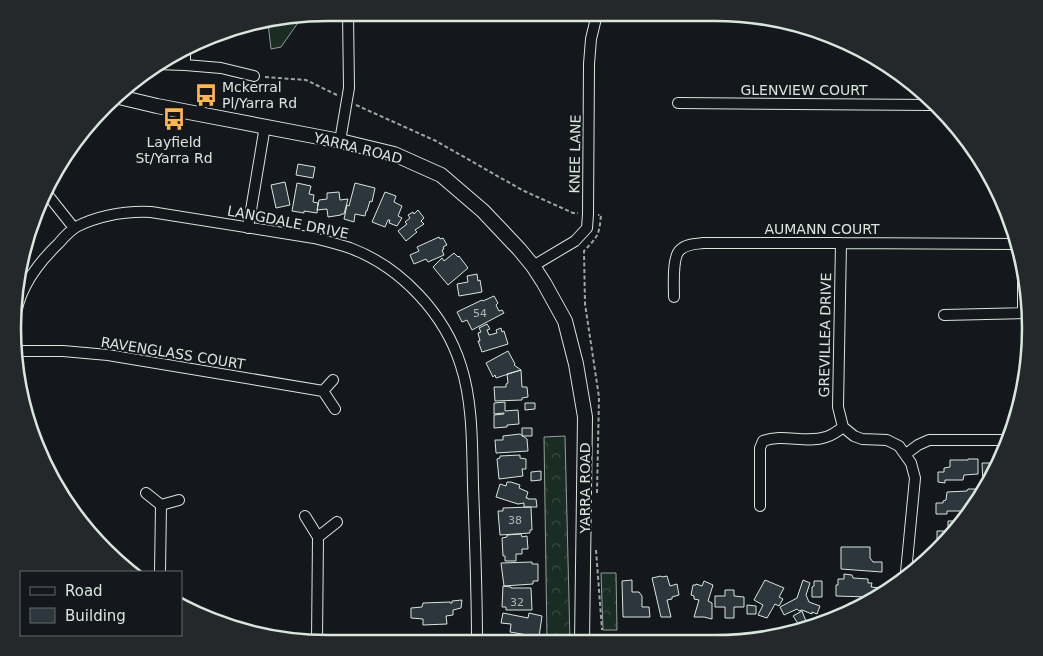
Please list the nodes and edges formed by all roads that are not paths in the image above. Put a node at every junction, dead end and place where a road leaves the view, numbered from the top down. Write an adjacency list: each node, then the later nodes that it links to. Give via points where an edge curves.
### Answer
1 (348, 21): 11 (street, via 349,88)
2 (595, 21): 17 (street, KNEE LANE, via 589,64 587,228 575,241)
3 (185, 57): 5 (street)
4 (172, 64): 5 (street)
5 (185, 64): 6 (street)
6 (254, 76)
7 (127, 96): 10 (main road, YARRA ROAD, via 157,106)
8 (678, 103): 9 (street, GLENVIEW COURT)
9 (926, 105)
10 (264, 126): 11 (main road, YARRA ROAD); 14 (street)
11 (340, 140): 17 (main road, YARRA ROAD, via 394,154 440,175 483,210)
12 (50, 198): 13 (street)
13 (74, 228): 14 (street, LANGDALE DRIVE, via 116,213 134,211); 18 (street, LANGDALE DRIVE, via 40,261)
14 (248, 228): 39 (street, LANGDALE DRIVE, via 335,243 384,265 423,300 452,343 466,386 470,422)
15 (841, 242): 16 (street, AUMANN COURT); 19 (street, AUMANN COURT, via 703,243 688,246 679,250 675,261); 26 (street, GREVILLEA DRIVE, via 838,407)
16 (1009, 244)
17 (533, 266): 40 (main road, YARRA ROAD, via 564,321 576,364 585,417)
18 (24, 289)
19 (674, 297)
20 (1021, 313): 21 (street)
21 (944, 315)
22 (22, 352): 24 (street, RAVENGLASS COURT, via 108,355)
23 (333, 380): 24 (street)
24 (323, 391): 25 (street)
25 (335, 409)
26 (844, 426): 28 (street, via 854,436 887,440); 32 (street, via 825,438 770,438 763,441 760,448)
27 (1000, 440): 28 (street, via 929,440)
28 (906, 454): 36 (street, via 915,478)
29 (146, 493): 31 (street)
30 (179, 500): 31 (street)
31 (161, 505): 37 (street)
32 (760, 506)
33 (305, 516): 35 (street)
34 (338, 522): 35 (street)
35 (318, 537): 38 (street)
36 (906, 567)
37 (160, 571)
38 (317, 634)
39 (477, 635)
40 (582, 635)

